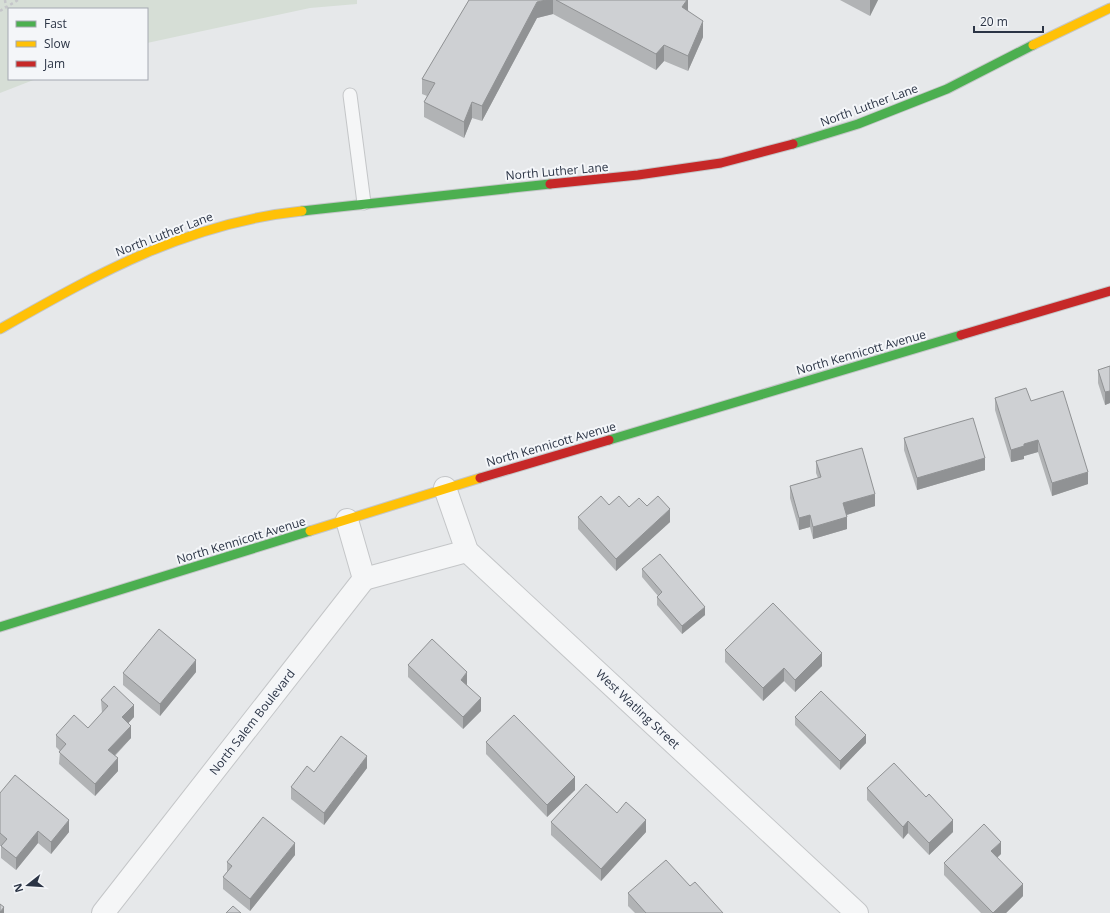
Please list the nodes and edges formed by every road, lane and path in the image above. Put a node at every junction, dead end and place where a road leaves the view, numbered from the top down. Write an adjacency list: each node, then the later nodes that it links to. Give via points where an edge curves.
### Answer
1 (4, 0): 3 (path)
2 (18, 0): 3 (path)
3 (6, 7): 5 (path)
4 (1110, 8): 7 (street, North Luther Lane, via 947,88 858,124 752,156 672,171)
5 (0, 12)
6 (350, 95): 7 (lane)
7 (364, 204): 9 (street, North Luther Lane, via 252,218 174,241 91,277)
8 (1110, 291): 10 (street, North Kennicott Avenue)
9 (0, 329)
10 (445, 488): 11 (street, North Kennicott Avenue); 12 (street, West Watling Street)
11 (347, 520): 13 (street); 14 (street, North Kennicott Avenue)
12 (467, 551): 13 (street); 16 (street, West Watling Street)
13 (364, 579): 15 (street, North Salem Boulevard)
14 (0, 627)
15 (103, 913)
16 (857, 913)

